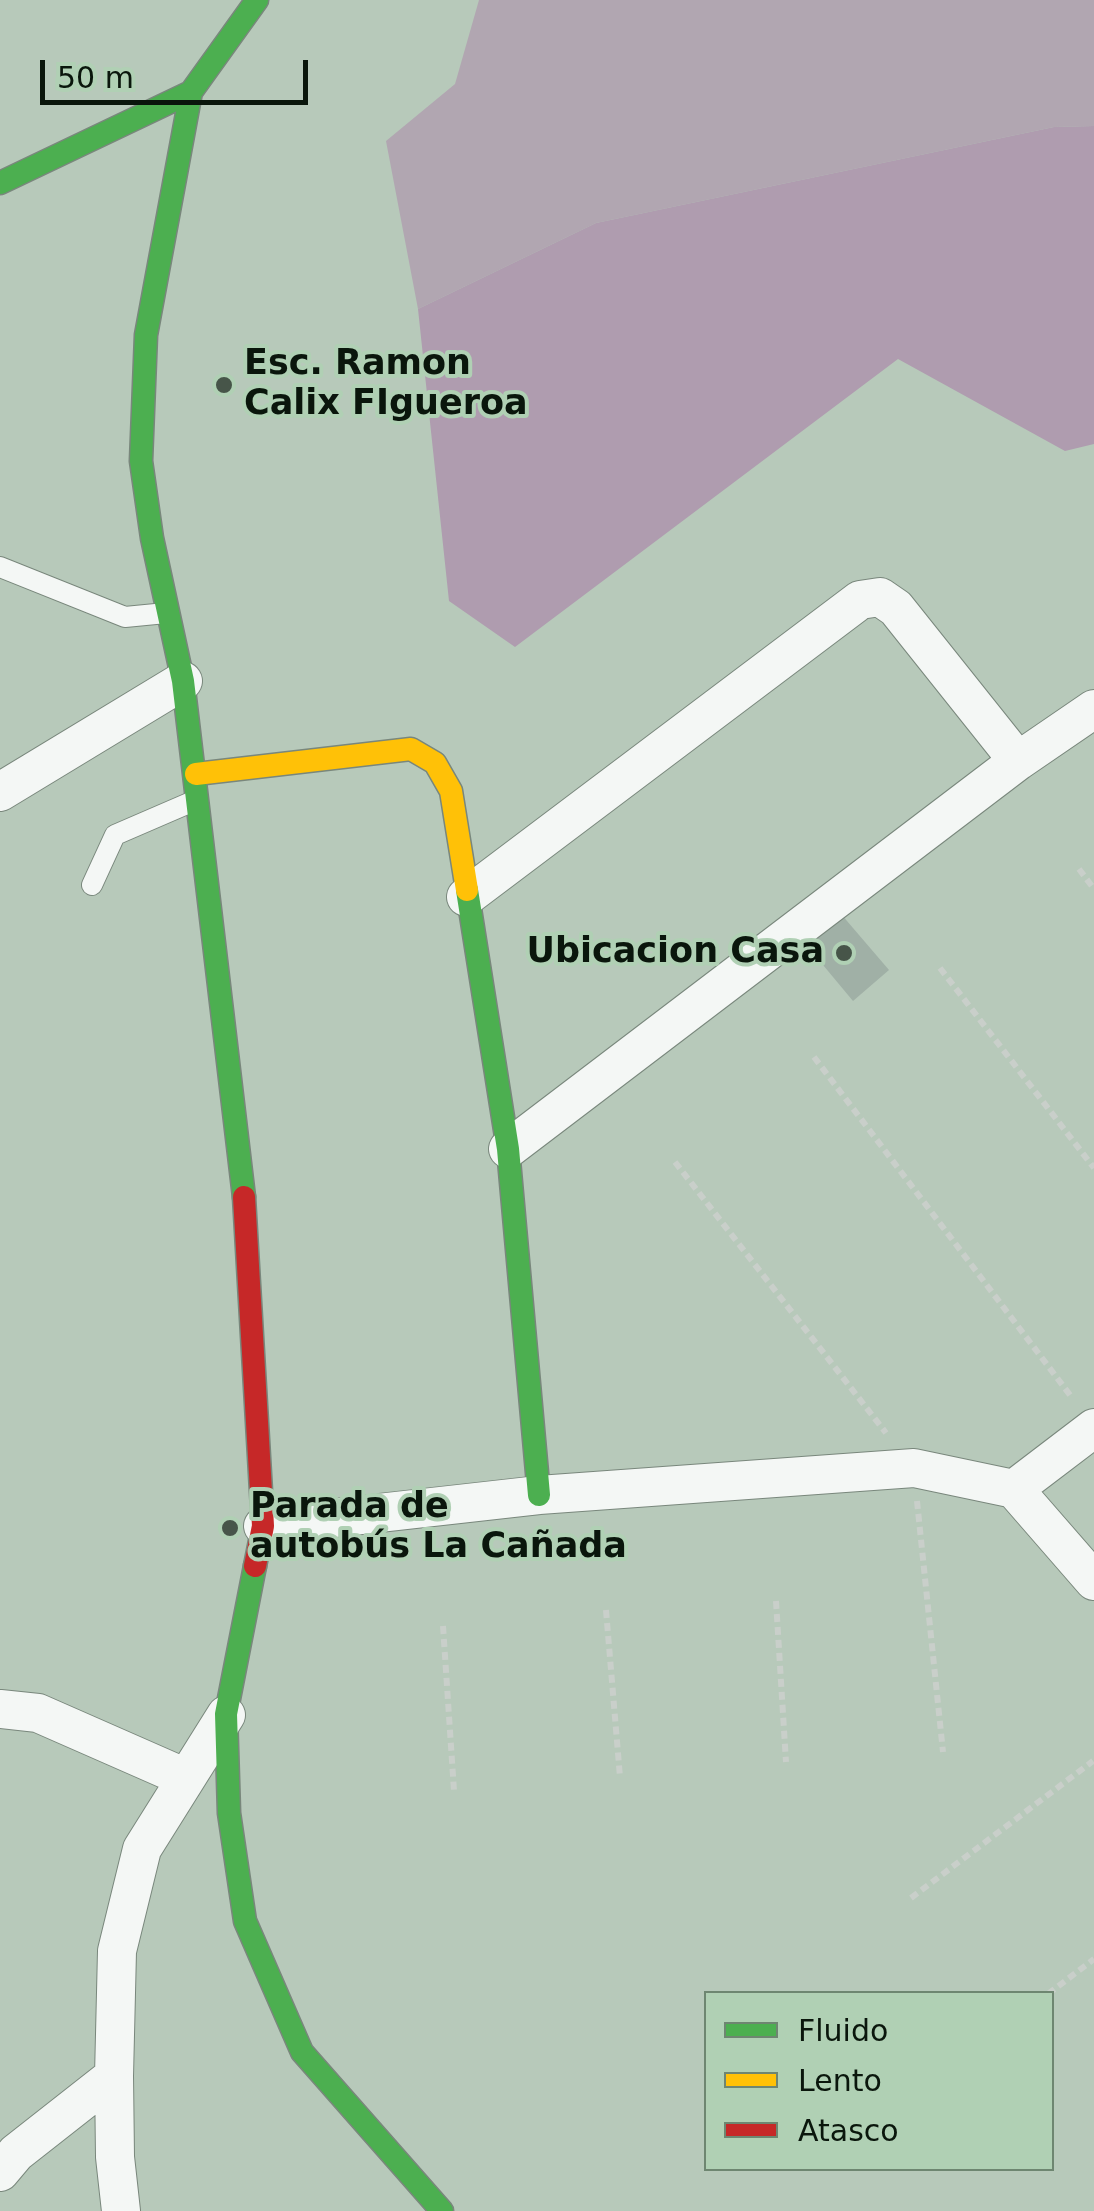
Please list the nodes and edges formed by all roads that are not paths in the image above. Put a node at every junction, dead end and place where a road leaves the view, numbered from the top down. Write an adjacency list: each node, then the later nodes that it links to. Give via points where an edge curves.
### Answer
1 (257, 0): 2 (main road)
2 (192, 92): 3 (main road); 5 (main road, via 146,335 142,461)
3 (0, 182)
4 (0, 568): 5 (lane, via 125,617)
5 (168, 613): 6 (main road)
6 (183, 681): 9 (main road); 10 (street)
7 (1094, 709): 8 (street)
8 (1018, 761): 13 (street, via 896,608 880,597 860,600); 14 (street)
9 (196, 774): 11 (main road); 13 (main road, via 411,749 435,763 451,790)
10 (2, 787)
11 (198, 799): 12 (lane, via 116,835); 18 (main road, via 243,1171)
12 (92, 885)
13 (466, 897): 14 (main road)
14 (508, 1149): 17 (main road)
15 (1085, 1415): 16 (street)
16 (1014, 1489): 17 (street, via 914,1468); 19 (street)
17 (539, 1495): 18 (street)
18 (263, 1526): 21 (main road)
19 (1094, 1581)
20 (0, 1709): 22 (street, via 38,1713)
21 (226, 1714): 22 (street); 26 (main road, via 229,1814 245,1921 302,2052)
22 (186, 1778): 23 (street, via 142,1849 117,1951)
23 (114, 2076): 24 (street); 25 (street)
24 (0, 2172)
25 (121, 2211)
26 (442, 2211)

